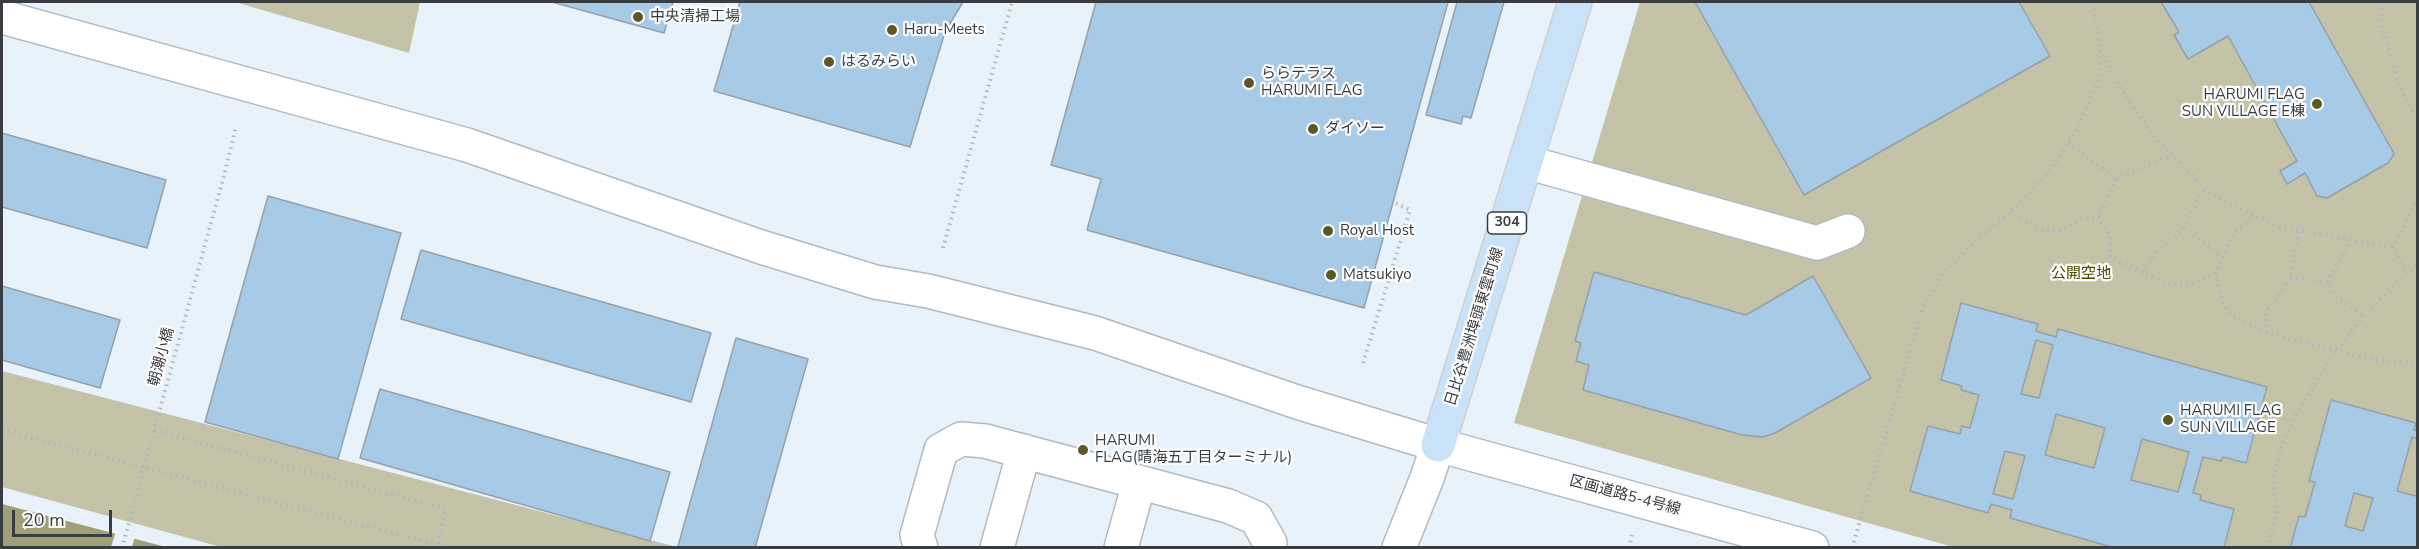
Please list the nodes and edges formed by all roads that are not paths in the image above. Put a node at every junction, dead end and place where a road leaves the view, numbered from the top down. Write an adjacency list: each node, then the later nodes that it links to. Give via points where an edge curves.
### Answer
1 (1575, 2): 3 (main road, 日比谷豊洲埠頭東雲町線 / 304)
2 (2, 17): 5 (street, 区画道路5-4号線, via 467,145 760,248 875,282 928,291 1095,333)
3 (1526, 162): 4 (street, via 1817,243); 5 (main road, 日比谷豊洲埠頭東雲町線 / 304)
4 (1848, 231)
5 (1438, 445): 12 (street); 13 (street, 区画道路5-4号線)
6 (1024, 451): 7 (street); 8 (street, via 961,439 941,450 917,535); 9 (street)
7 (1139, 483): 10 (street); 11 (street, via 1228,506 1256,518)
8 (921, 548)
9 (997, 548)
10 (1121, 548)
11 (1269, 548)
12 (1399, 548)
13 (1812, 548)

